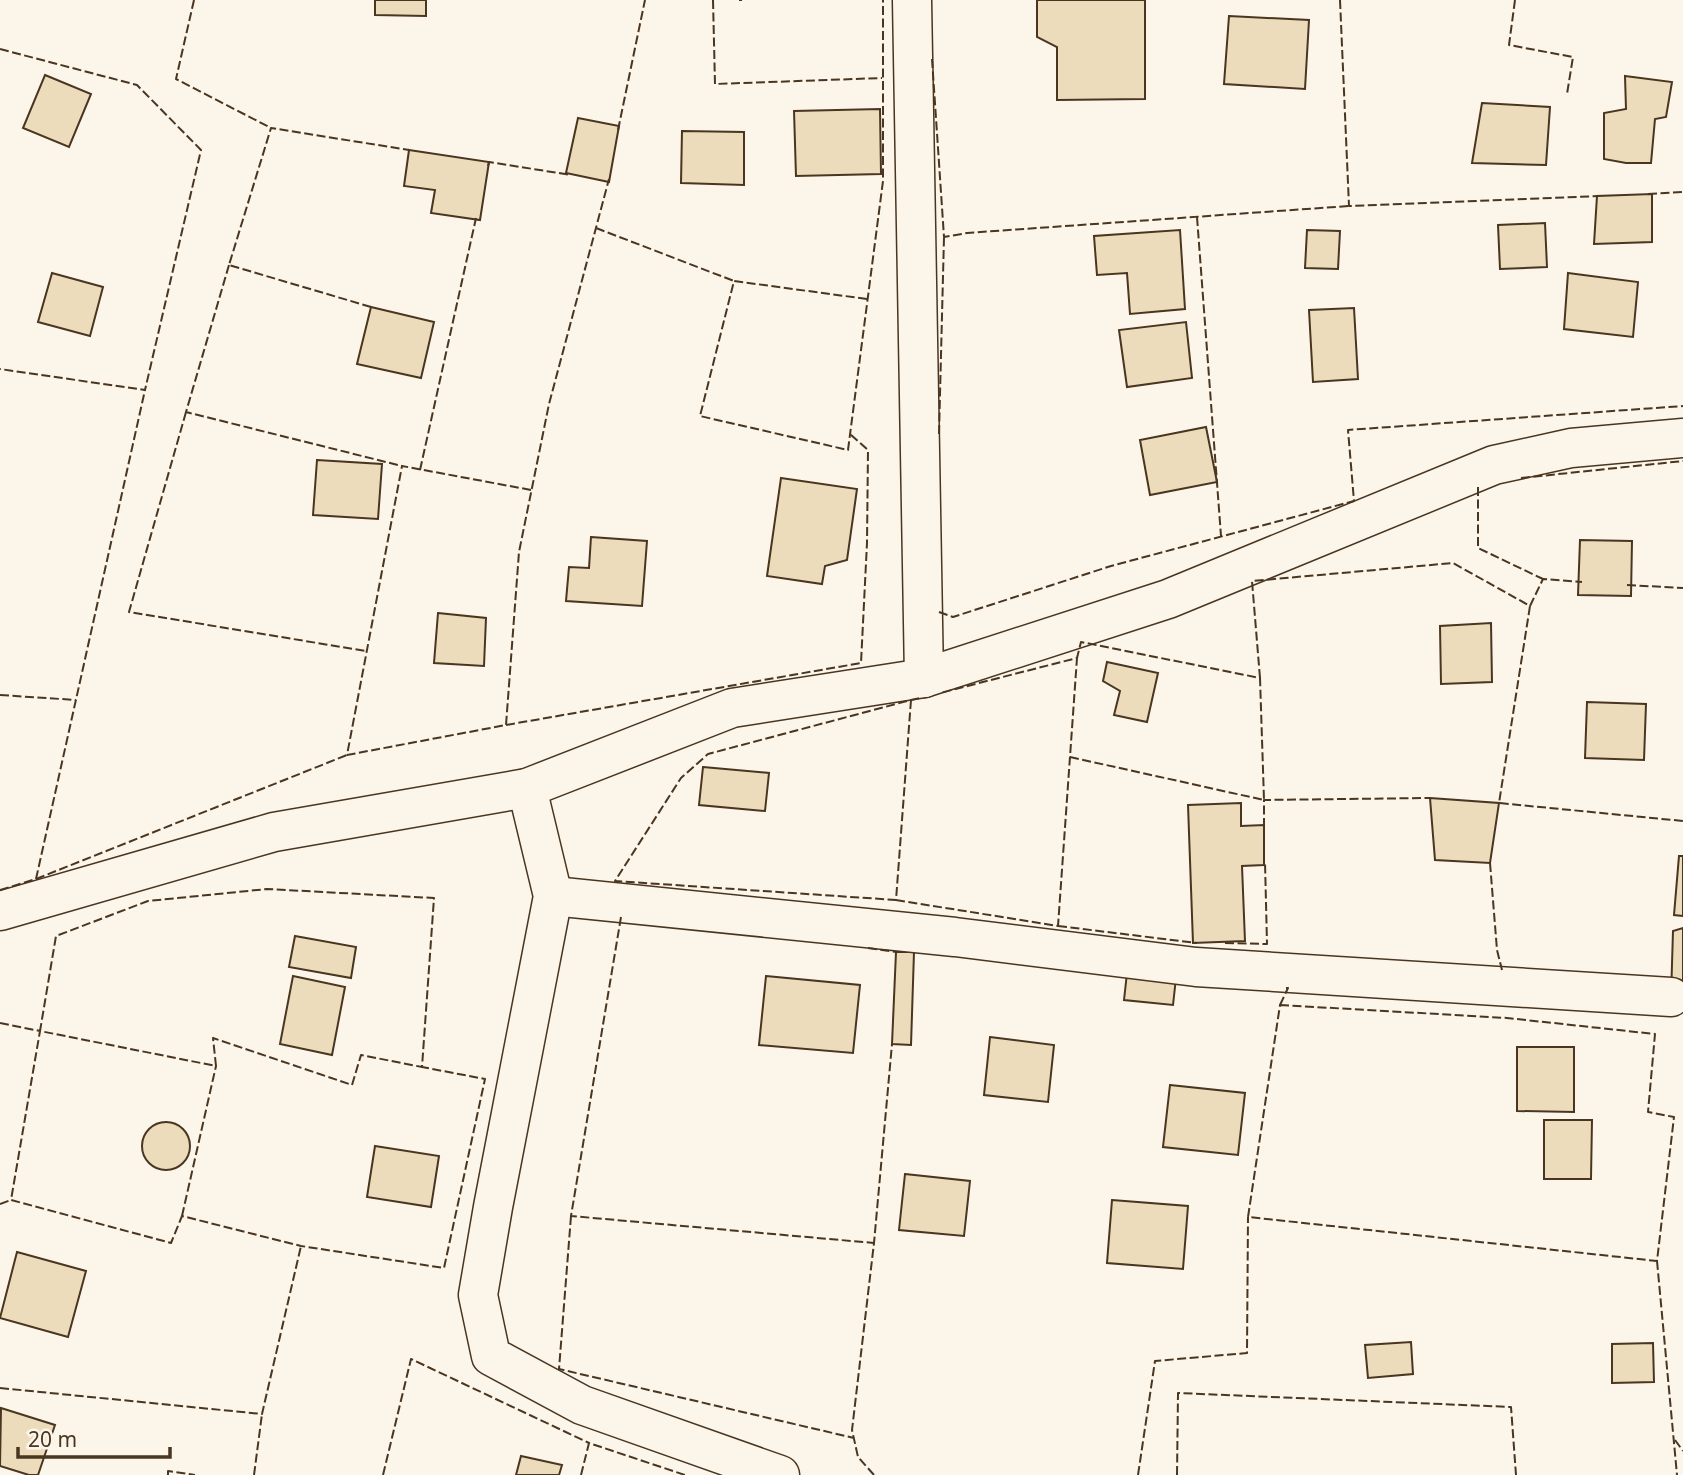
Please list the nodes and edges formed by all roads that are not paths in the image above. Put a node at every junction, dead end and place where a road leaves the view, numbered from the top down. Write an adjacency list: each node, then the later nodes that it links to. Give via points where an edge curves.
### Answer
1 (912, 0): 3 (street)
2 (1683, 438): 3 (street, via 1571,448 1494,465 1168,598)
3 (924, 678): 4 (street, via 732,708)
4 (527, 788): 5 (street); 6 (street, via 274,832)
5 (553, 896): 7 (street, via 1196,967); 8 (street, via 478,1295 491,1356 582,1405)
6 (0, 911)
7 (1671, 996)
8 (780, 1475)

